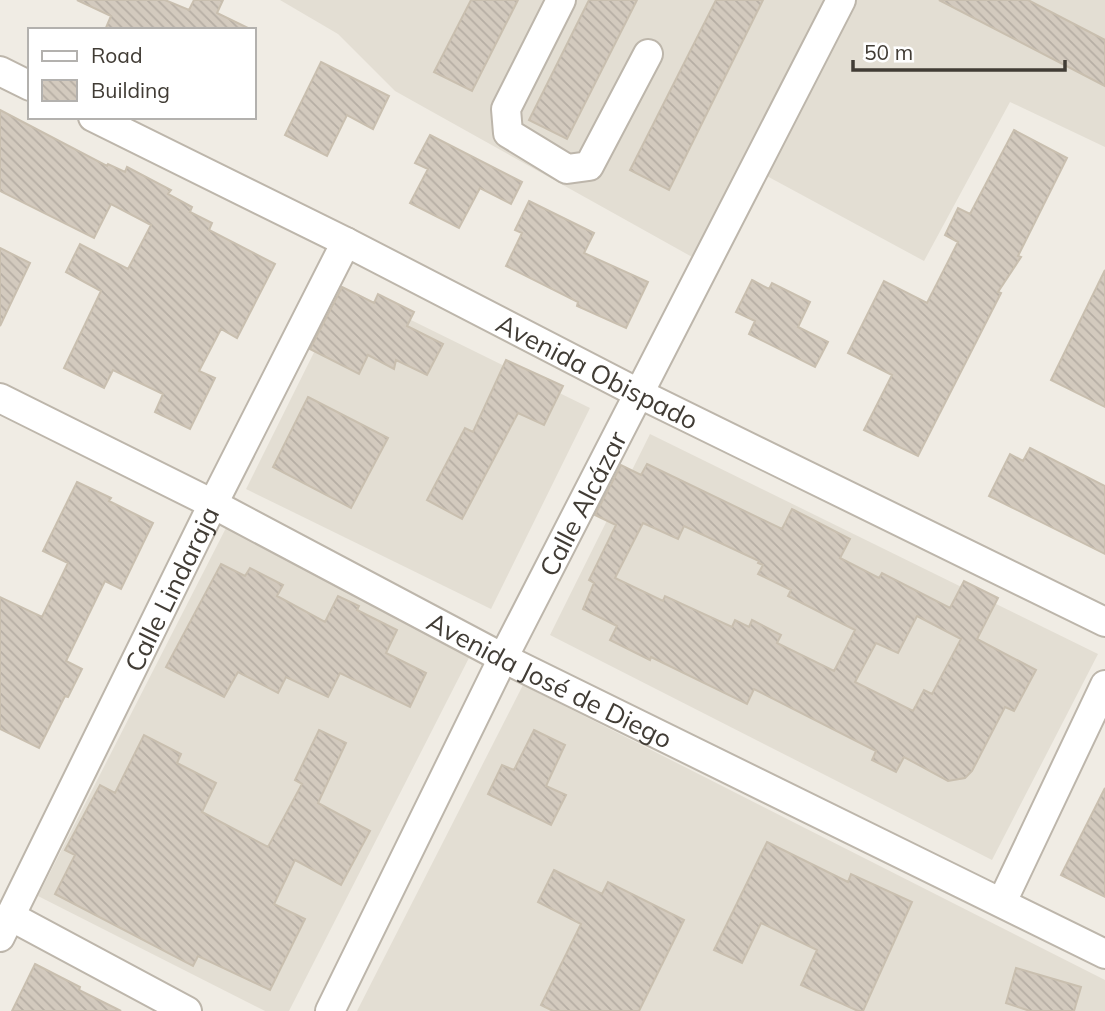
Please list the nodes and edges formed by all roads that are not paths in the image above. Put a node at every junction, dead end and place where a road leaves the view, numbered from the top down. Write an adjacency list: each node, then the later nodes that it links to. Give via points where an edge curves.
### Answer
1 (561, 0): 3 (street, via 506,109 509,133 543,155 567,169 589,166)
2 (841, 0): 8 (street, Calle Alcázar)
3 (648, 54)
4 (0, 71): 5 (street)
5 (28, 85)
6 (97, 119): 7 (street, Avenida Obispado)
7 (346, 243): 8 (street, Avenida Obispado); 10 (street, Calle Lindaraja)
8 (638, 393): 11 (street, Avenida Obispado); 12 (street, Calle Alcázar)
9 (0, 398): 10 (street, Avenida José de Diego)
10 (213, 505): 12 (street, Avenida José de Diego); 15 (street, Calle Lindaraja)
11 (1105, 622)
12 (503, 658): 14 (street, Avenida José de Diego); 18 (street, Calle Alcázar)
13 (1105, 685): 14 (street)
14 (1002, 902): 16 (street, Avenida José de Diego)
15 (5, 926): 17 (street)
16 (1105, 954)
17 (187, 1011)
18 (330, 1011)

